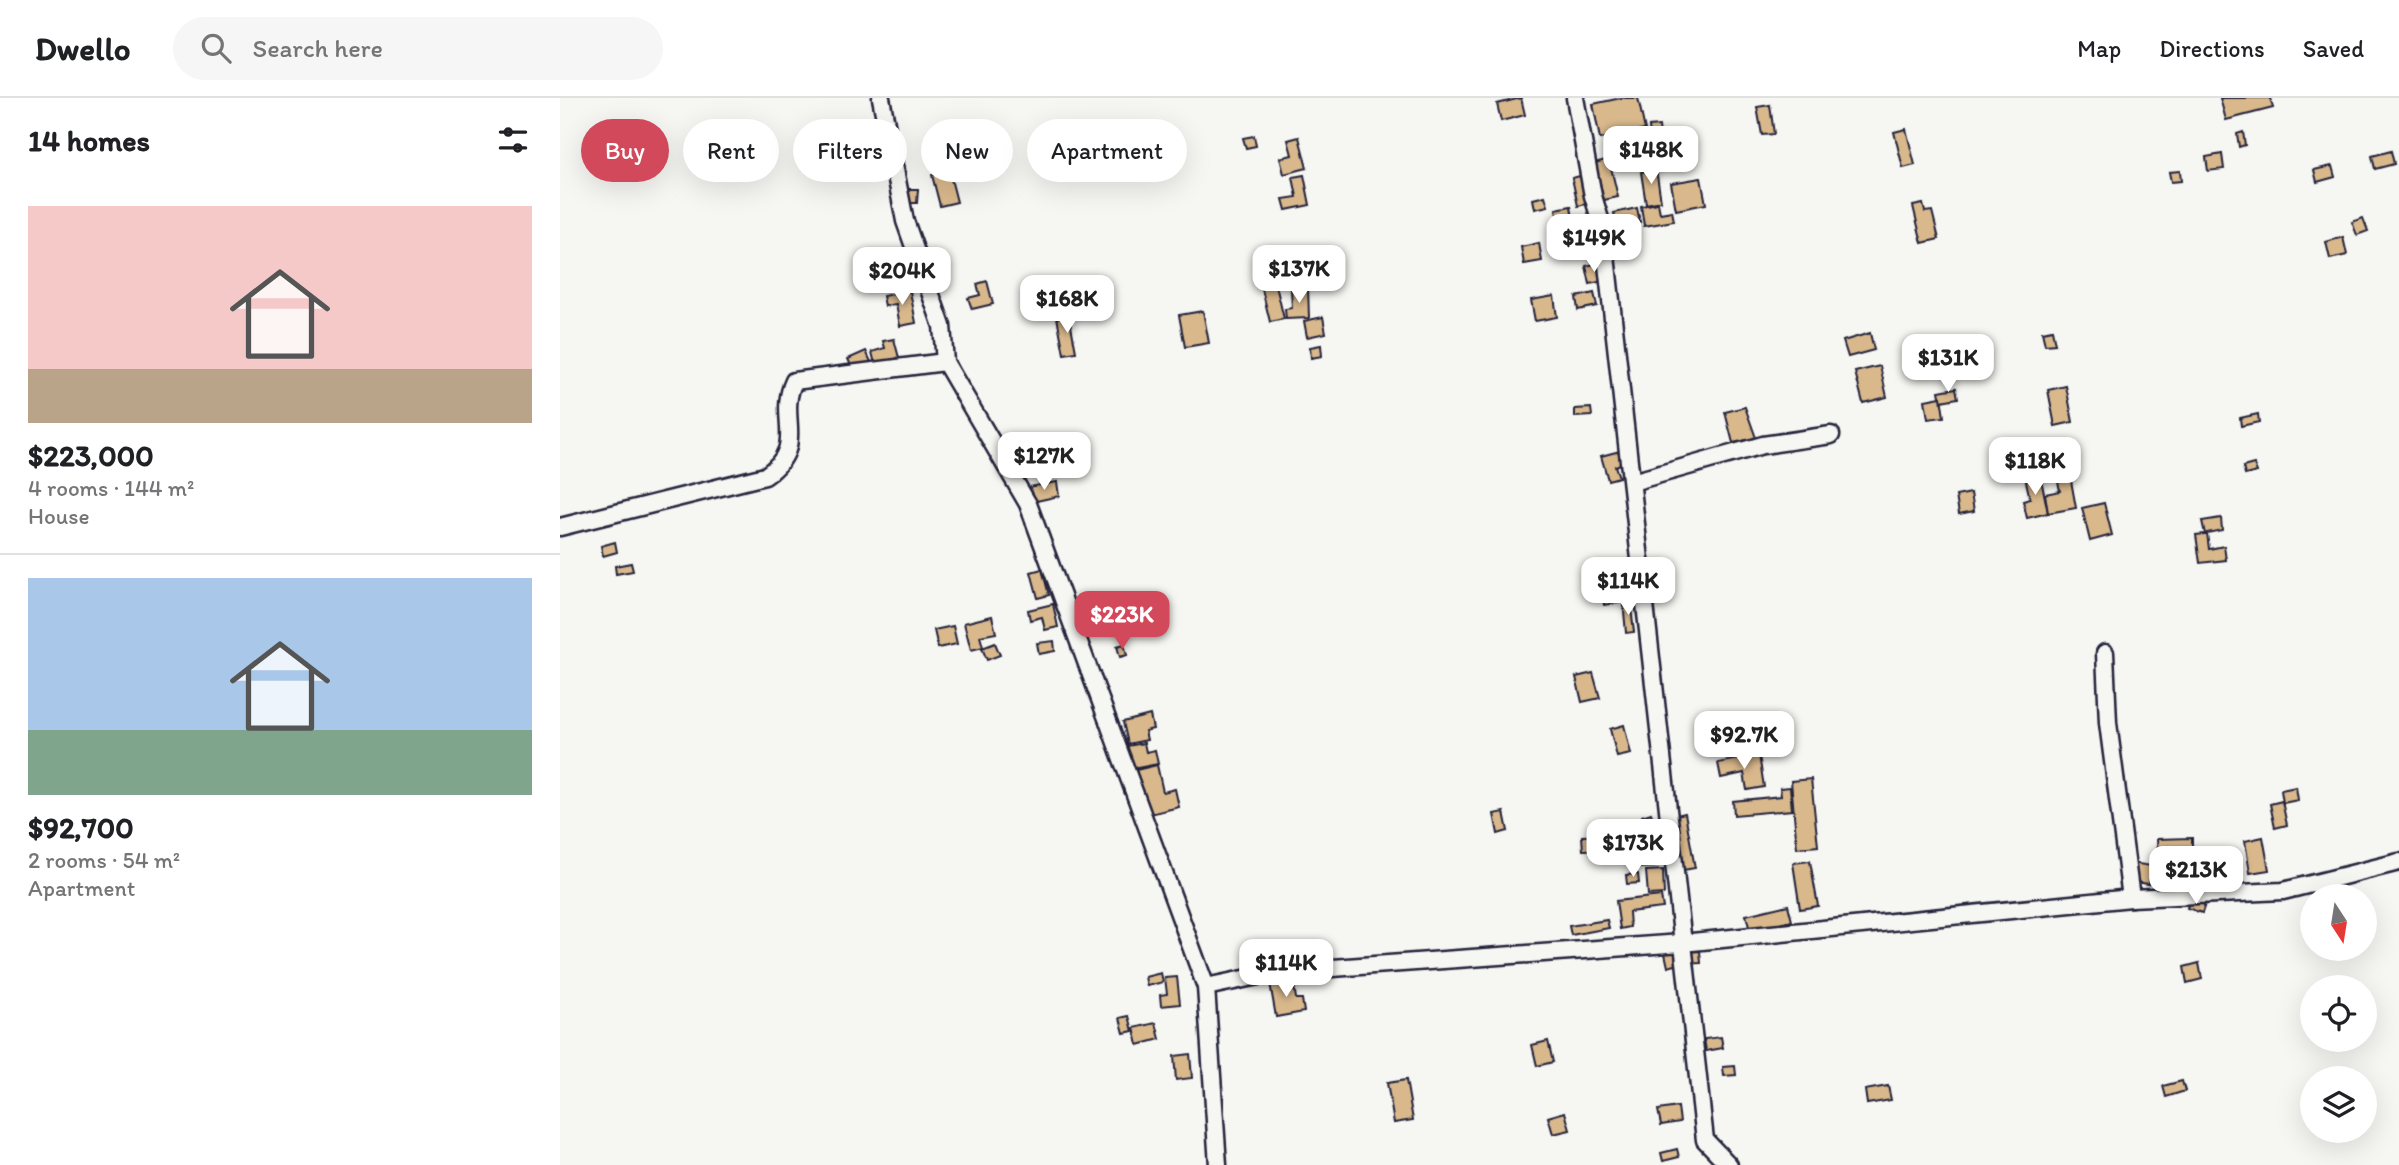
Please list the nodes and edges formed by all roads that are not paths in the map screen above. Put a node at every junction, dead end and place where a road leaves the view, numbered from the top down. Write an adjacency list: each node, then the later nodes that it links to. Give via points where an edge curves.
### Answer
1 (881, 98): 3 (street, via 905,221 942,326)
2 (1576, 98): 5 (street, via 1603,229)
3 (945, 362): 6 (street, via 794,381 786,398 789,446 782,464 765,476); 11 (street, via 1028,504)
4 (1830, 435): 5 (street, via 1763,444)
5 (1632, 482): 10 (street)
6 (560, 527)
7 (2105, 653): 9 (street, via 2108,723)
8 (2399, 862): 9 (street, via 2283,891)
9 (2131, 898): 10 (street)
10 (1682, 943): 11 (street, via 1277,972); 13 (street, via 1705,1140)
11 (1206, 987): 12 (street)
12 (1219, 1165)
13 (1729, 1165)

